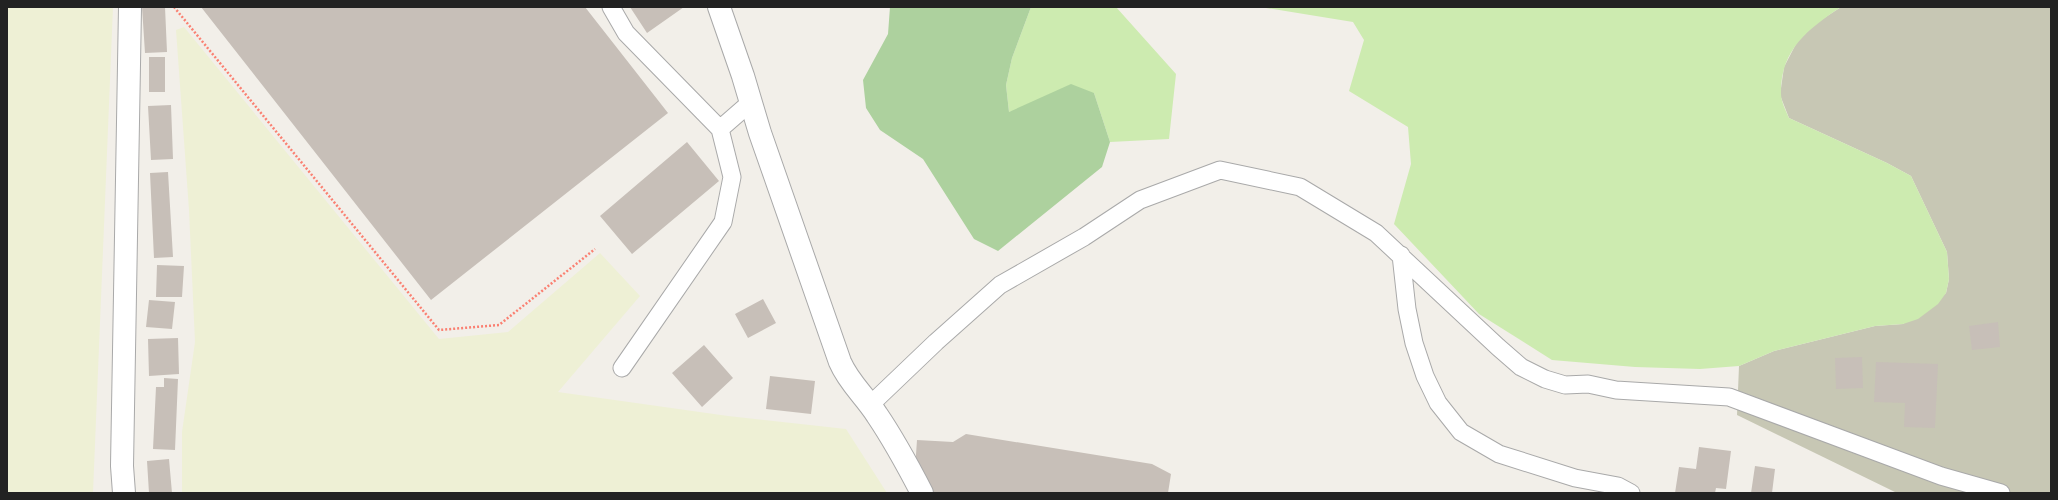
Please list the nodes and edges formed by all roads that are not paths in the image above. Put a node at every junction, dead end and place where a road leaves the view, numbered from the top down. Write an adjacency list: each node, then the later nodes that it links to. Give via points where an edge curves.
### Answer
1 (130, 7): 9 (street, via 122,458)
2 (611, 7): 5 (lane, via 626,33)
3 (720, 7): 4 (street)
4 (751, 102): 5 (lane); 8 (street, via 806,270 840,362)
5 (720, 129): 7 (lane, via 732,177 723,222)
6 (1401, 255): 8 (lane, via 1376,233 1300,187 1220,170 1140,200 1084,238 1000,285); 11 (lane, via 1408,309 1420,363 1438,403 1461,432 1499,454 1575,478 1618,486); 12 (lane, via 1463,316 1521,367 1545,379 1565,385 1588,384 1616,390 1729,397 1941,476)
7 (622, 368)
8 (869, 406): 10 (street, via 893,440)
9 (124, 493)
10 (922, 493)
11 (1631, 493)
12 (2001, 493)

